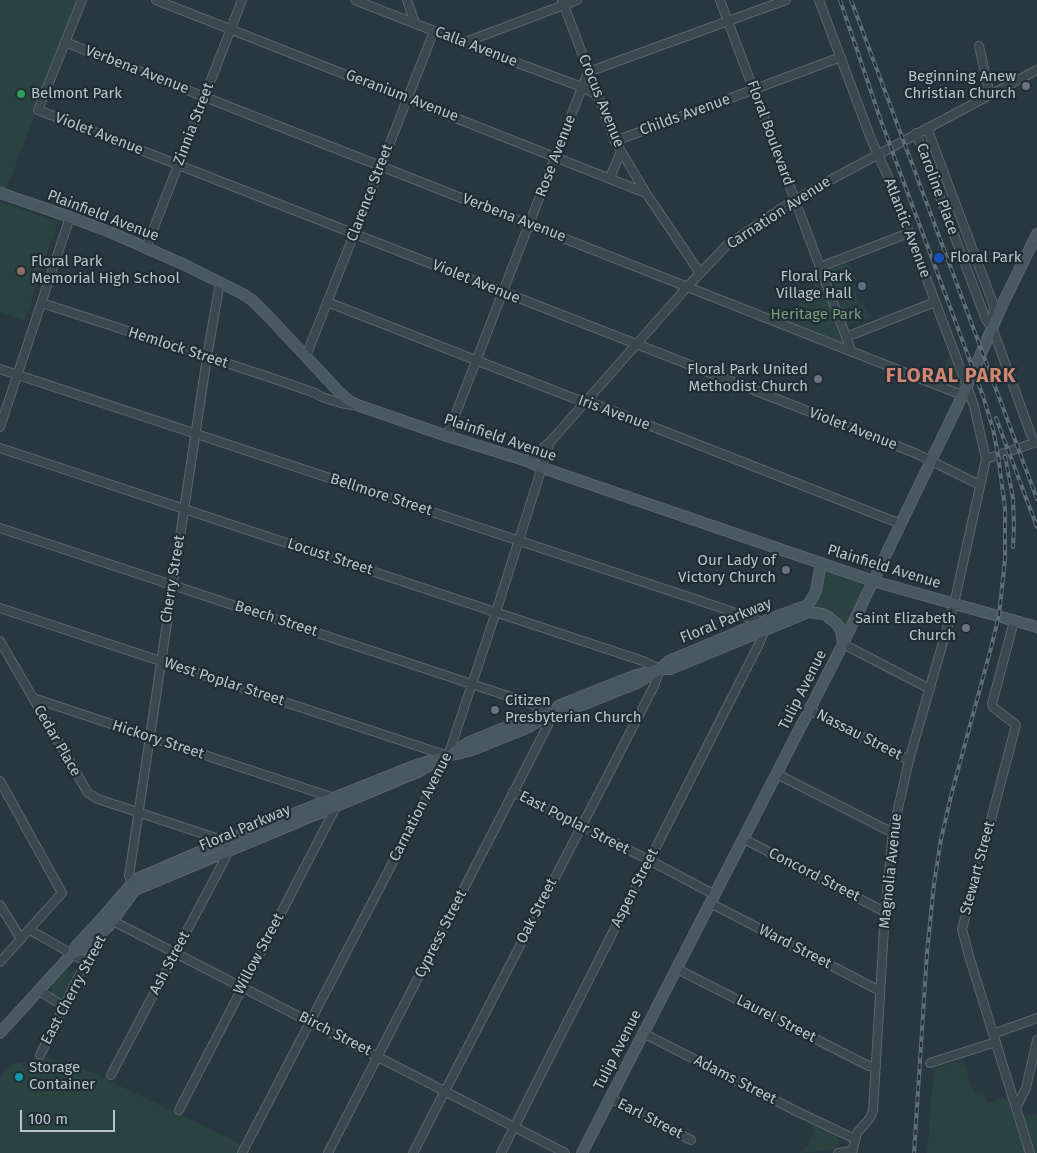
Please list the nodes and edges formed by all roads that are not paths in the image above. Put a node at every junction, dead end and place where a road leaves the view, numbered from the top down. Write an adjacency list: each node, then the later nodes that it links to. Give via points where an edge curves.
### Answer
1 (82, 0): 17 (street)
2 (156, 0): 15 (street, Geranium Avenue)
3 (242, 0): 15 (street, Zinnia Street)
4 (355, 0): 11 (street, Calla Avenue)
5 (371, 0): 11 (street)
6 (407, 0): 14 (street)
7 (577, 0): 12 (street)
8 (720, 0): 13 (street, Floral Boulevard)
9 (786, 0): 13 (street)
10 (819, 0): 20 (street, Atlantic Avenue)
11 (363, 3): 14 (street, Calla Avenue)
12 (563, 3): 18 (street); 22 (street, Crocus Avenue)
13 (728, 21): 22 (street); 24 (street, Floral Boulevard)
14 (415, 23): 16 (street, Calla Avenue)
15 (231, 29): 27 (street, Zinnia Street); 28 (street, Geranium Avenue)
16 (434, 31): 18 (street, Calla Avenue); 28 (street, Clarence Street)
17 (65, 42): 27 (street, Verbena Avenue); 35 (street, Violet Avenue, via 38,110)
18 (463, 43): 23 (street, Calla Avenue)
19 (979, 46): 26 (street)
20 (841, 57): 24 (street, Childs Avenue); 33 (street, Atlantic Avenue)
21 (1037, 70): 26 (street, Carnation Avenue)
22 (588, 72): 23 (street, Rose Avenue); 25 (street, Crocus Avenue)
23 (582, 87): 25 (street, Calla Avenue); 34 (street, Rose Avenue)
24 (753, 90): 31 (street, Childs Avenue); 40 (street, Floral Boulevard)
25 (597, 95): 31 (street, Crocus Avenue)
26 (990, 95): 29 (street, Carnation Avenue)
27 (205, 97): 35 (street, Zinnia Street); 36 (street, Verbena Avenue)
28 (407, 98): 34 (street, Geranium Avenue); 36 (street, Clarence Street)
29 (927, 128): 30 (street, Carnation Avenue); 55 (street, via 994,306)
30 (916, 134): 33 (street, Carnation Avenue); 55 (street, Caroline Place, via 986,320)
31 (615, 142): 32 (street, Crocus Avenue)
32 (621, 151): 37 (street); 39 (street, Crocus Avenue)
33 (878, 154): 40 (street, Carnation Avenue); 43 (street, Atlantic Avenue)
34 (556, 157): 37 (street, Geranium Avenue); 42 (street, Rose Avenue)
35 (178, 165): 44 (street, Violet Avenue); 46 (street, Zinnia Street)
36 (380, 166): 42 (street, Verbena Avenue); 44 (street, Clarence Street)
37 (610, 178): 39 (street, Geranium Avenue)
38 (0, 193): 41 (main road, Plainfield Avenue)
39 (646, 193): 48 (street, Crocus Avenue)
40 (795, 200): 47 (street, Floral Boulevard); 48 (street, Carnation Avenue, via 726,246)
41 (70, 217): 46 (main road, Plainfield Avenue); 54 (street)
42 (529, 224): 50 (street, Verbena Avenue); 51 (street, Rose Avenue)
43 (909, 233): 47 (street); 53 (street, Atlantic Avenue)
44 (354, 234): 51 (street, Violet Avenue); 52 (street, Clarence Street)
45 (1037, 234): 55 (main road, Tulip Avenue)
46 (146, 248): 49 (main road, Plainfield Avenue)
47 (820, 267): 56 (street, Floral Boulevard)
48 (700, 273): 50 (street, Carnation Avenue)
49 (220, 282): 59 (main road, Plainfield Avenue, via 252,300); 60 (street, Cherry Street)
50 (688, 286): 57 (street, Carnation Avenue); 58 (street, Verbena Avenue)
51 (502, 292): 57 (street, Violet Avenue); 61 (street, Rose Avenue)
52 (327, 302): 59 (street, Clarence Street); 61 (street, Iris Avenue)
53 (934, 302): 56 (street); 65 (street, Atlantic Avenue)
54 (42, 303): 60 (street, Hemlock Street); 63 (street)
55 (992, 327): 65 (main road, Tulip Avenue); 73 (street)
56 (846, 337): 58 (street, Floral Boulevard)
57 (636, 344): 67 (street, Carnation Avenue); 77 (street, Violet Avenue)
58 (851, 350): 65 (street, Verbena Avenue)
59 (306, 356): 64 (main road, Plainfield Avenue)
60 (207, 357): 66 (street, Hemlock Street); 70 (street, Cherry Street)
61 (476, 360): 67 (street, Iris Avenue); 71 (street, Rose Avenue)
62 (0, 369): 63 (street, Bellmore Street)
63 (18, 374): 69 (street); 70 (street, Bellmore Street)
64 (331, 384): 66 (street, via 325,391); 68 (main road, Plainfield Avenue)
65 (964, 390): 75 (street, Atlantic Avenue, via 974,406); 77 (main road, Tulip Avenue)
66 (315, 393): 68 (street, Hemlock Street)
67 (586, 401): 72 (street, Carnation Avenue); 81 (street, Iris Avenue)
68 (360, 406): 71 (main road, Plainfield Avenue)
69 (0, 427)
70 (195, 433): 80 (street, Cherry Street); 83 (street, Bellmore Street)
71 (447, 436): 76 (main road, Plainfield Avenue)
72 (550, 442): 76 (street, Carnation Avenue); 78 (street, Carnation Avenue)
73 (1035, 442): 75 (street)
74 (0, 448): 80 (street, Locust Street)
75 (986, 459): 79 (street, Magnolia Avenue)
76 (526, 461): 78 (main road, Plainfield Avenue)
77 (930, 461): 79 (street, Violet Avenue); 81 (main road, Tulip Avenue)
78 (543, 468): 83 (street, Carnation Avenue); 84 (main road, Plainfield Avenue)
79 (980, 485): 87 (street, Magnolia Avenue)
80 (184, 509): 86 (street, Cherry Street); 90 (street, Locust Street)
81 (901, 524): 85 (main road, Tulip Avenue)
82 (0, 528): 86 (street, Beech Street)
83 (519, 541): 90 (street, Carnation Avenue); 92 (street, Bellmore Street, via 692,598)
84 (821, 563): 85 (main road, Plainfield Avenue); 89 (main road, via 816,591)
85 (873, 581): 87 (main road, Plainfield Avenue); 95 (main road, Tulip Avenue)
86 (172, 585): 96 (street, Cherry Street); 98 (street, Beech Street)
87 (954, 604): 91 (main road, Plainfield Avenue); 99 (street, Magnolia Avenue)
88 (0, 608): 96 (street, West Poplar Street)
89 (808, 609): 92 (main road, Floral Parkway); 95 (main road, via 836,623)
90 (496, 612): 97 (street, Locust Street); 98 (street, Carnation Avenue)
91 (1014, 621): 93 (main road, Plainfield Avenue); 137 (street, Stewart Street, via 992,704 1016,725 962,929)
92 (763, 626): 97 (main road, Floral Parkway, via 706,650 668,661); 116 (street, Aspen Street, via 756,650)
93 (1037, 627)
94 (0, 641): 100 (street, Cedar Place)
95 (843, 644): 99 (street); 101 (main road, Tulip Avenue)
96 (161, 661): 103 (street, Cherry Street); 104 (street, West Poplar Street)
97 (660, 669): 102 (main road, Floral Parkway, via 633,676 597,695 560,705); 112 (street, Oak Street)
98 (472, 684): 102 (street, Beech Street, via 532,704); 104 (street, Carnation Avenue)
99 (930, 688): 105 (street, Magnolia Avenue)
100 (33, 698): 103 (street, Hickory Street); 111 (street, Cedar Place, via 88,794)
101 (810, 710): 105 (street, Nassau Street); 106 (main road, Tulip Avenue)
102 (550, 714): 104 (main road, Floral Parkway, via 526,720 472,750); 109 (street, Cypress Street, via 548,725)
103 (149, 737): 108 (street, Hickory Street); 111 (street, Cherry Street)
104 (448, 756): 110 (main road, Floral Parkway, via 416,765); 134 (street, Carnation Avenue)
105 (909, 760): 113 (street, Magnolia Avenue)
106 (777, 774): 113 (street); 114 (main road, Tulip Avenue)
107 (0, 781): 122 (street, via 62,893)
108 (284, 782): 110 (street, Floral Parkway)
109 (513, 792): 112 (street, East Poplar Street); 141 (street, Cypress Street)
110 (336, 802): 115 (main road, Floral Parkway); 129 (street, Willow Street)
111 (138, 813): 115 (street, Cedar Place); 117 (street, Cherry Street)
112 (581, 827): 116 (street, East Poplar Street); 145 (street, Oak Street)
113 (893, 831): 120 (street, Magnolia Avenue)
114 (744, 839): 118 (main road, Tulip Avenue); 120 (street, Concord Street)
115 (227, 846): 117 (main road, Floral Parkway); 124 (street, Ash Street)
116 (649, 860): 118 (street, East Poplar Street); 149 (street, Aspen Street)
117 (132, 883): 121 (main road, Floral Parkway)
118 (712, 899): 128 (main road, Tulip Avenue); 131 (street, Ward Street)
119 (0, 905): 123 (street)
120 (885, 912): 131 (street, Magnolia Avenue)
121 (108, 921): 124 (street, Birch Street); 125 (main road, Floral Parkway, via 76,946); 127 (street, East Cherry Street)
122 (30, 930): 123 (street); 125 (street)
123 (21, 939): 126 (street)
124 (175, 952): 129 (street, Birch Street); 144 (street, Ash Street)
125 (72, 954): 127 (street); 130 (main road, Floral Parkway)
126 (0, 962)
127 (86, 962): 132 (street, East Cherry Street)
128 (677, 969): 136 (main road, Tulip Avenue); 143 (street, Laurel Street)
129 (242, 986): 134 (street, Birch Street); 148 (street, Willow Street)
130 (40, 991): 132 (street); 135 (main road, Floral Parkway)
131 (880, 991): 143 (street, Magnolia Avenue)
132 (65, 1007): 140 (street, East Cherry Street)
133 (1037, 1018): 137 (street)
134 (310, 1022): 141 (street, Birch Street); 153 (street, Carnation Avenue)
135 (0, 1033)
136 (644, 1033): 146 (main road, Tulip Avenue); 151 (street, Adams Street)
137 (993, 1034): 139 (street, Stewart Street)
138 (1037, 1040): 147 (street, via 1026,1088)
139 (996, 1042): 142 (street); 147 (street, Stewart Street)
140 (40, 1054)
141 (378, 1056): 145 (street, Birch Street); 154 (street, Cypress Street)
142 (930, 1063)
143 (876, 1067): 151 (street, Magnolia Avenue, via 872,1114)
144 (111, 1075)
145 (445, 1091): 149 (street, Birch Street); 155 (street, Oak Street)
146 (610, 1098): 150 (street, Earl Street); 158 (main road, Tulip Avenue)
147 (1017, 1106): 160 (street, Stewart Street)
148 (179, 1110)
149 (514, 1127): 156 (street, Aspen Street); 157 (street, Birch Street)
150 (691, 1140)
151 (855, 1140): 152 (street, Magnolia Avenue)
152 (852, 1152): 159 (street)
153 (242, 1153)
154 (328, 1153)
155 (413, 1153)
156 (501, 1153)
157 (565, 1153)
158 (582, 1153)
159 (838, 1153)
160 (1030, 1153)

